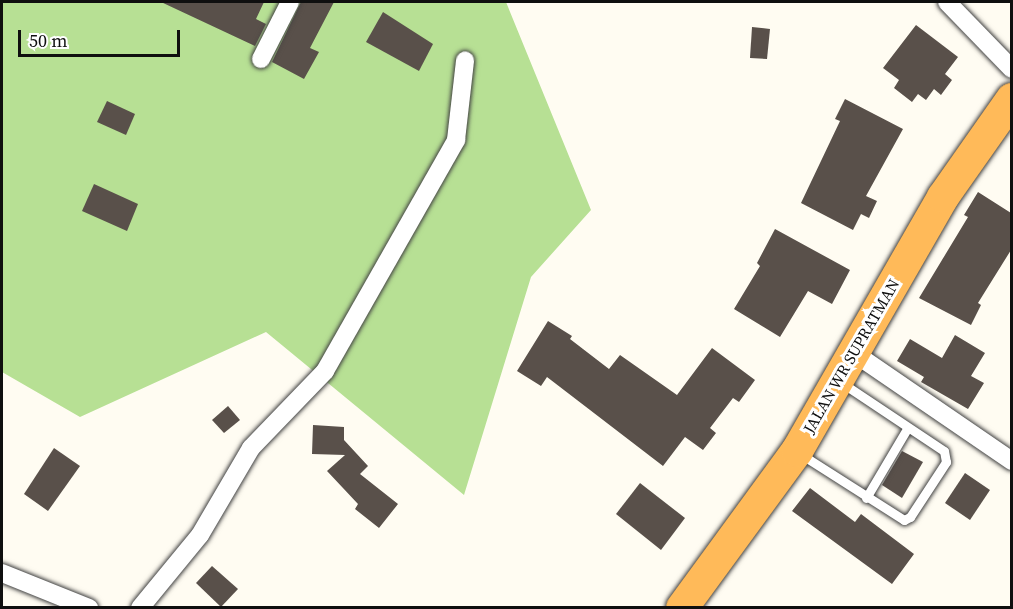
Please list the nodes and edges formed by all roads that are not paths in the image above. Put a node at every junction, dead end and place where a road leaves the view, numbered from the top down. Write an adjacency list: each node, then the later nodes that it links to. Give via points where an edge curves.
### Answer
1 (288, 2): 3 (street)
2 (947, 2): 5 (street)
3 (261, 59)
4 (465, 61): 15 (street, via 456,140 325,371 251,448 200,535)
5 (1011, 69)
6 (1011, 99): 7 (highway, JALAN WR SUPRATMAN, via 944,197)
7 (854, 353): 8 (highway, JALAN WR SUPRATMAN); 11 (street)
8 (837, 380): 9 (lane); 10 (highway, JALAN WR SUPRATMAN)
9 (908, 427): 12 (lane); 12 (lane, via 944,451 946,462 904,520)
10 (797, 451): 12 (lane); 16 (highway, JALAN WR SUPRATMAN)
11 (1011, 461)
12 (866, 498)
13 (2, 573): 14 (street)
14 (89, 608)
15 (140, 608)
16 (682, 608)

